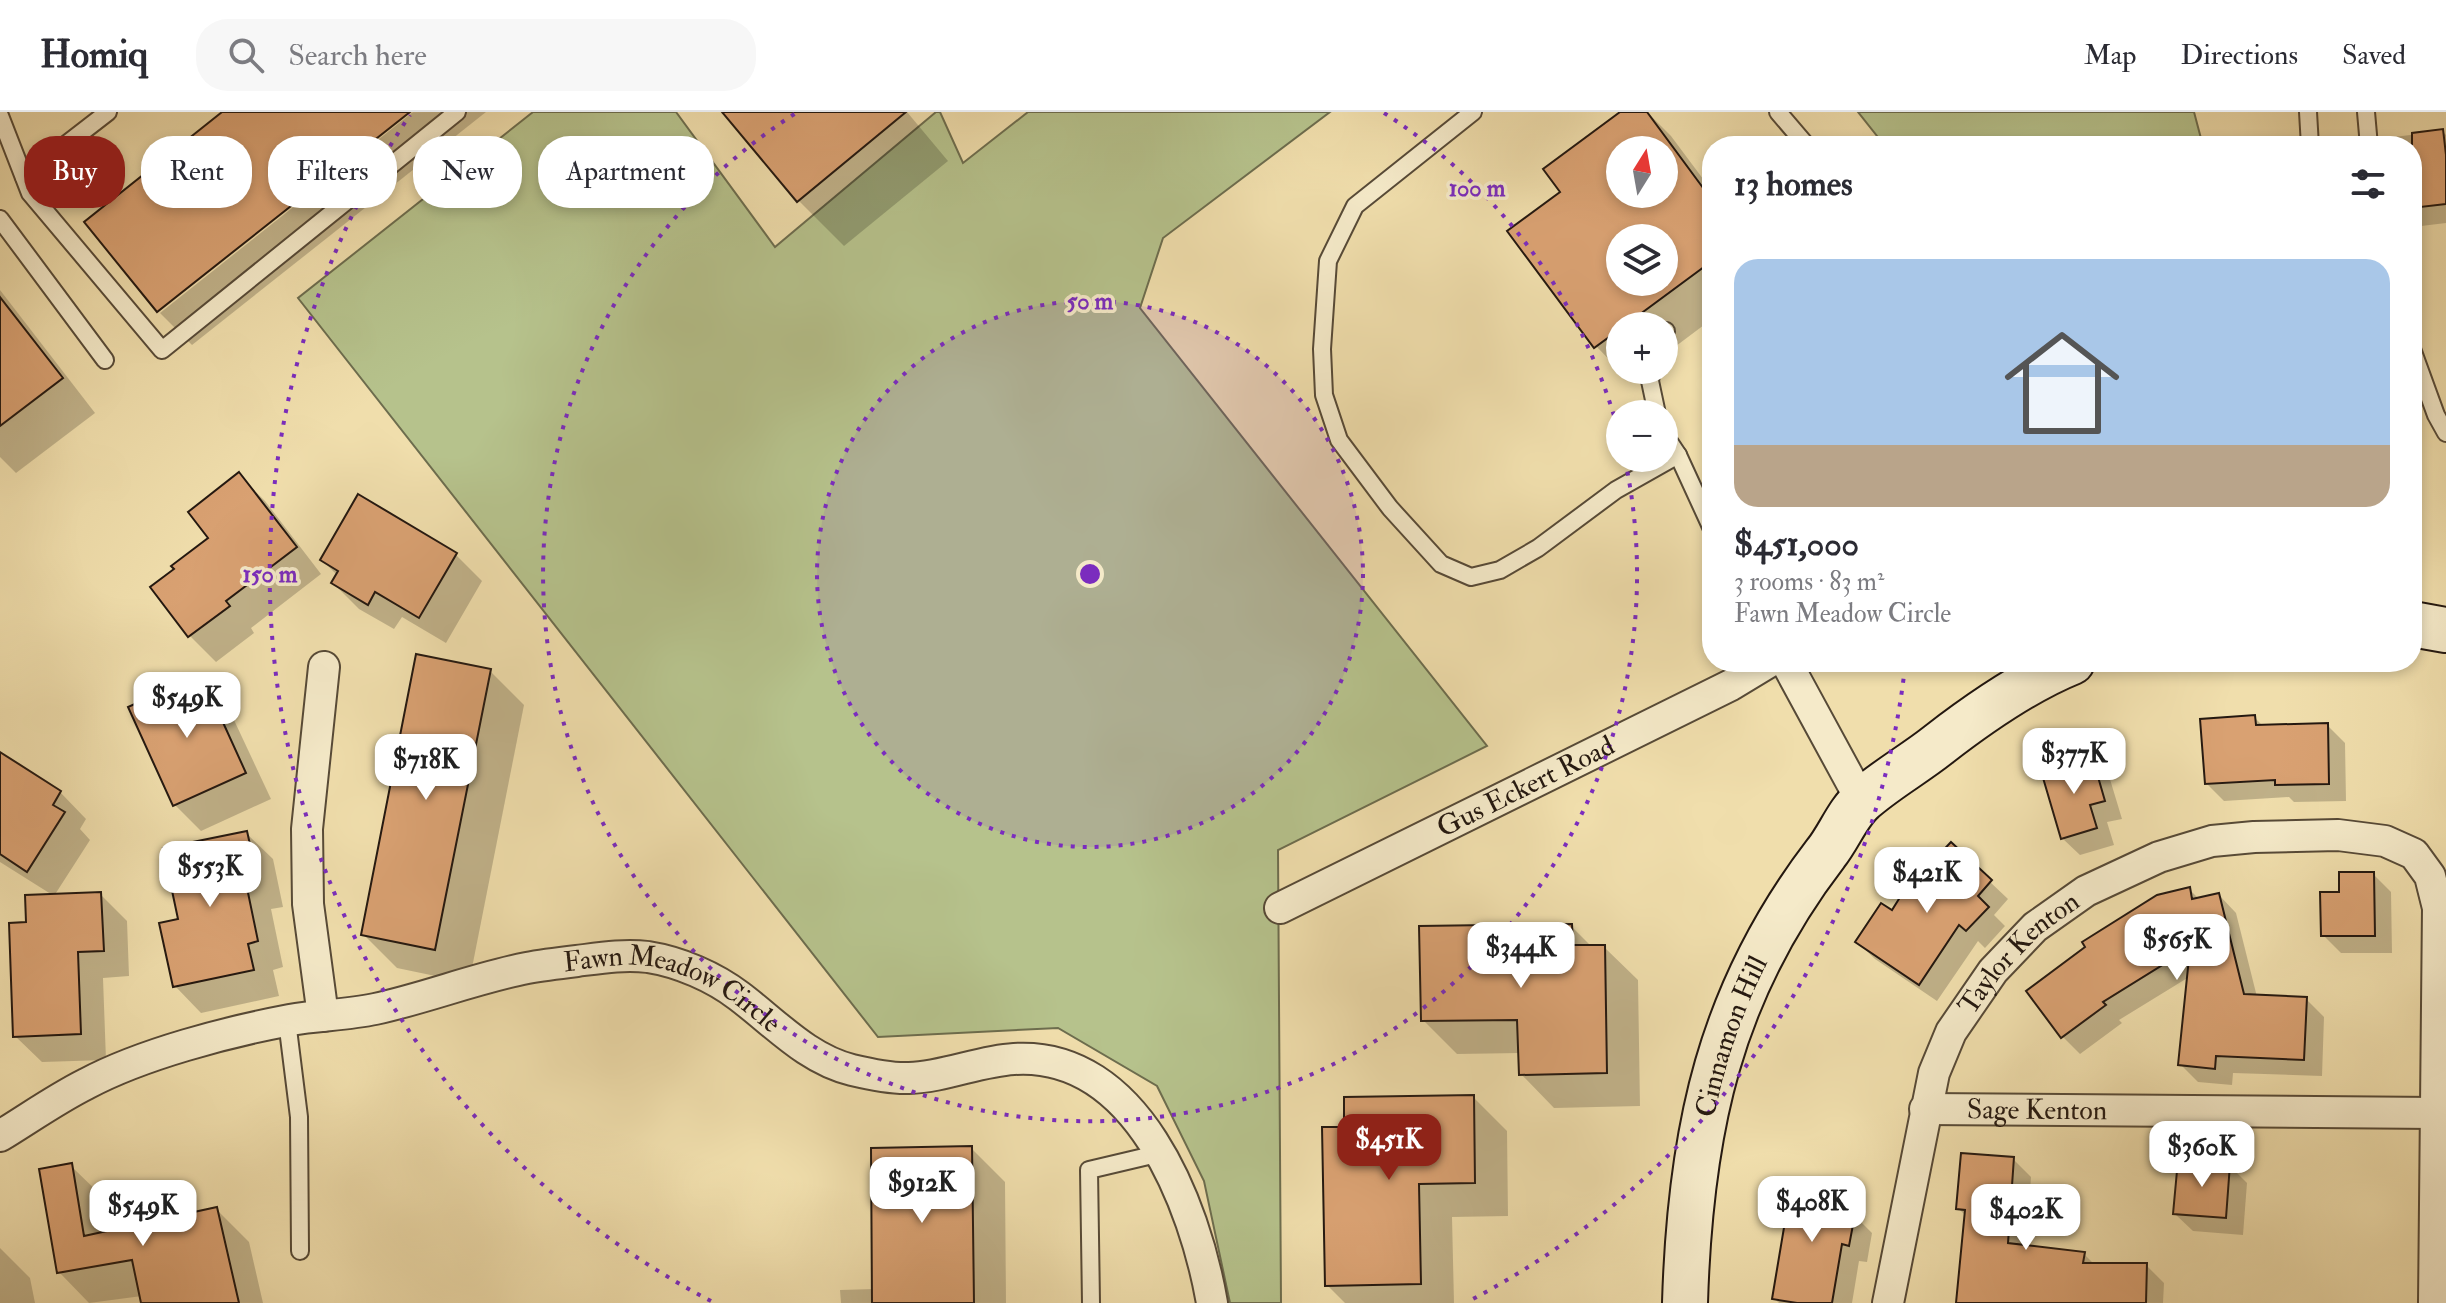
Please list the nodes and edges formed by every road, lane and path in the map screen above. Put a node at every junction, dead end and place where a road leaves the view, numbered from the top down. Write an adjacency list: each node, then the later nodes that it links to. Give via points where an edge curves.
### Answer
1 (108, 112): 8 (lane)
2 (457, 112): 13 (lane, via 162,350)
3 (1473, 112): 19 (lane, via 1355,206 1332,251 1322,349 1324,395 1339,440 1441,564 1471,577 1500,570 1538,548)
4 (1778, 112): 9 (lane)
5 (2308, 112): 10 (lane)
6 (2366, 112): 11 (lane)
7 (0, 116): 12 (lane)
8 (77, 136)
9 (1798, 136)
10 (2309, 136)
11 (2368, 136)
12 (24, 177)
13 (43, 208)
14 (0, 219): 15 (lane)
15 (105, 360)
16 (2422, 376): 17 (lane)
17 (2446, 433)
18 (1678, 455): 20 (lane)
19 (1648, 472)
20 (1702, 507)
21 (2422, 626): 22 (street)
22 (2446, 630)
23 (324, 667): 29 (street, via 307,829 308,904)
24 (1752, 672): 28 (street, Gus Eckert Road)
25 (1791, 672): 27 (street)
26 (2054, 672): 27 (street, via 1961,727)
27 (1861, 800): 38 (street, Cinnamon Hill, via 1796,893 1729,1027 1709,1088 1693,1173)
28 (1280, 908)
29 (323, 1016): 30 (street, Fawn Meadow Circle); 34 (street, Fawn Meadow Circle, via 374,1009 527,968 648,957 712,980 806,1050 850,1069 906,1078 1013,1059 1071,1066 1097,1080 1124,1106)
30 (287, 1021): 33 (street, Fawn Meadow Circle, via 143,1060 87,1083); 35 (lane, via 299,1117)
31 (1925, 1109): 32 (street, Sage Kenton); 32 (street, Taylor Kenton, via 1951,1032 1993,971 2035,927 2086,891 2159,857 2212,841 2338,835 2385,841 2414,854 2430,876 2438,908); 39 (street, Taylor Kenton)
32 (2436, 1113): 40 (street)
33 (0, 1136)
34 (1161, 1153): 36 (lane, via 1089,1170); 37 (street, Fawn Meadow Circle, via 1177,1182)
35 (300, 1251)
36 (1091, 1303)
37 (1212, 1303)
38 (1685, 1303)
39 (1888, 1303)
40 (2434, 1303)

